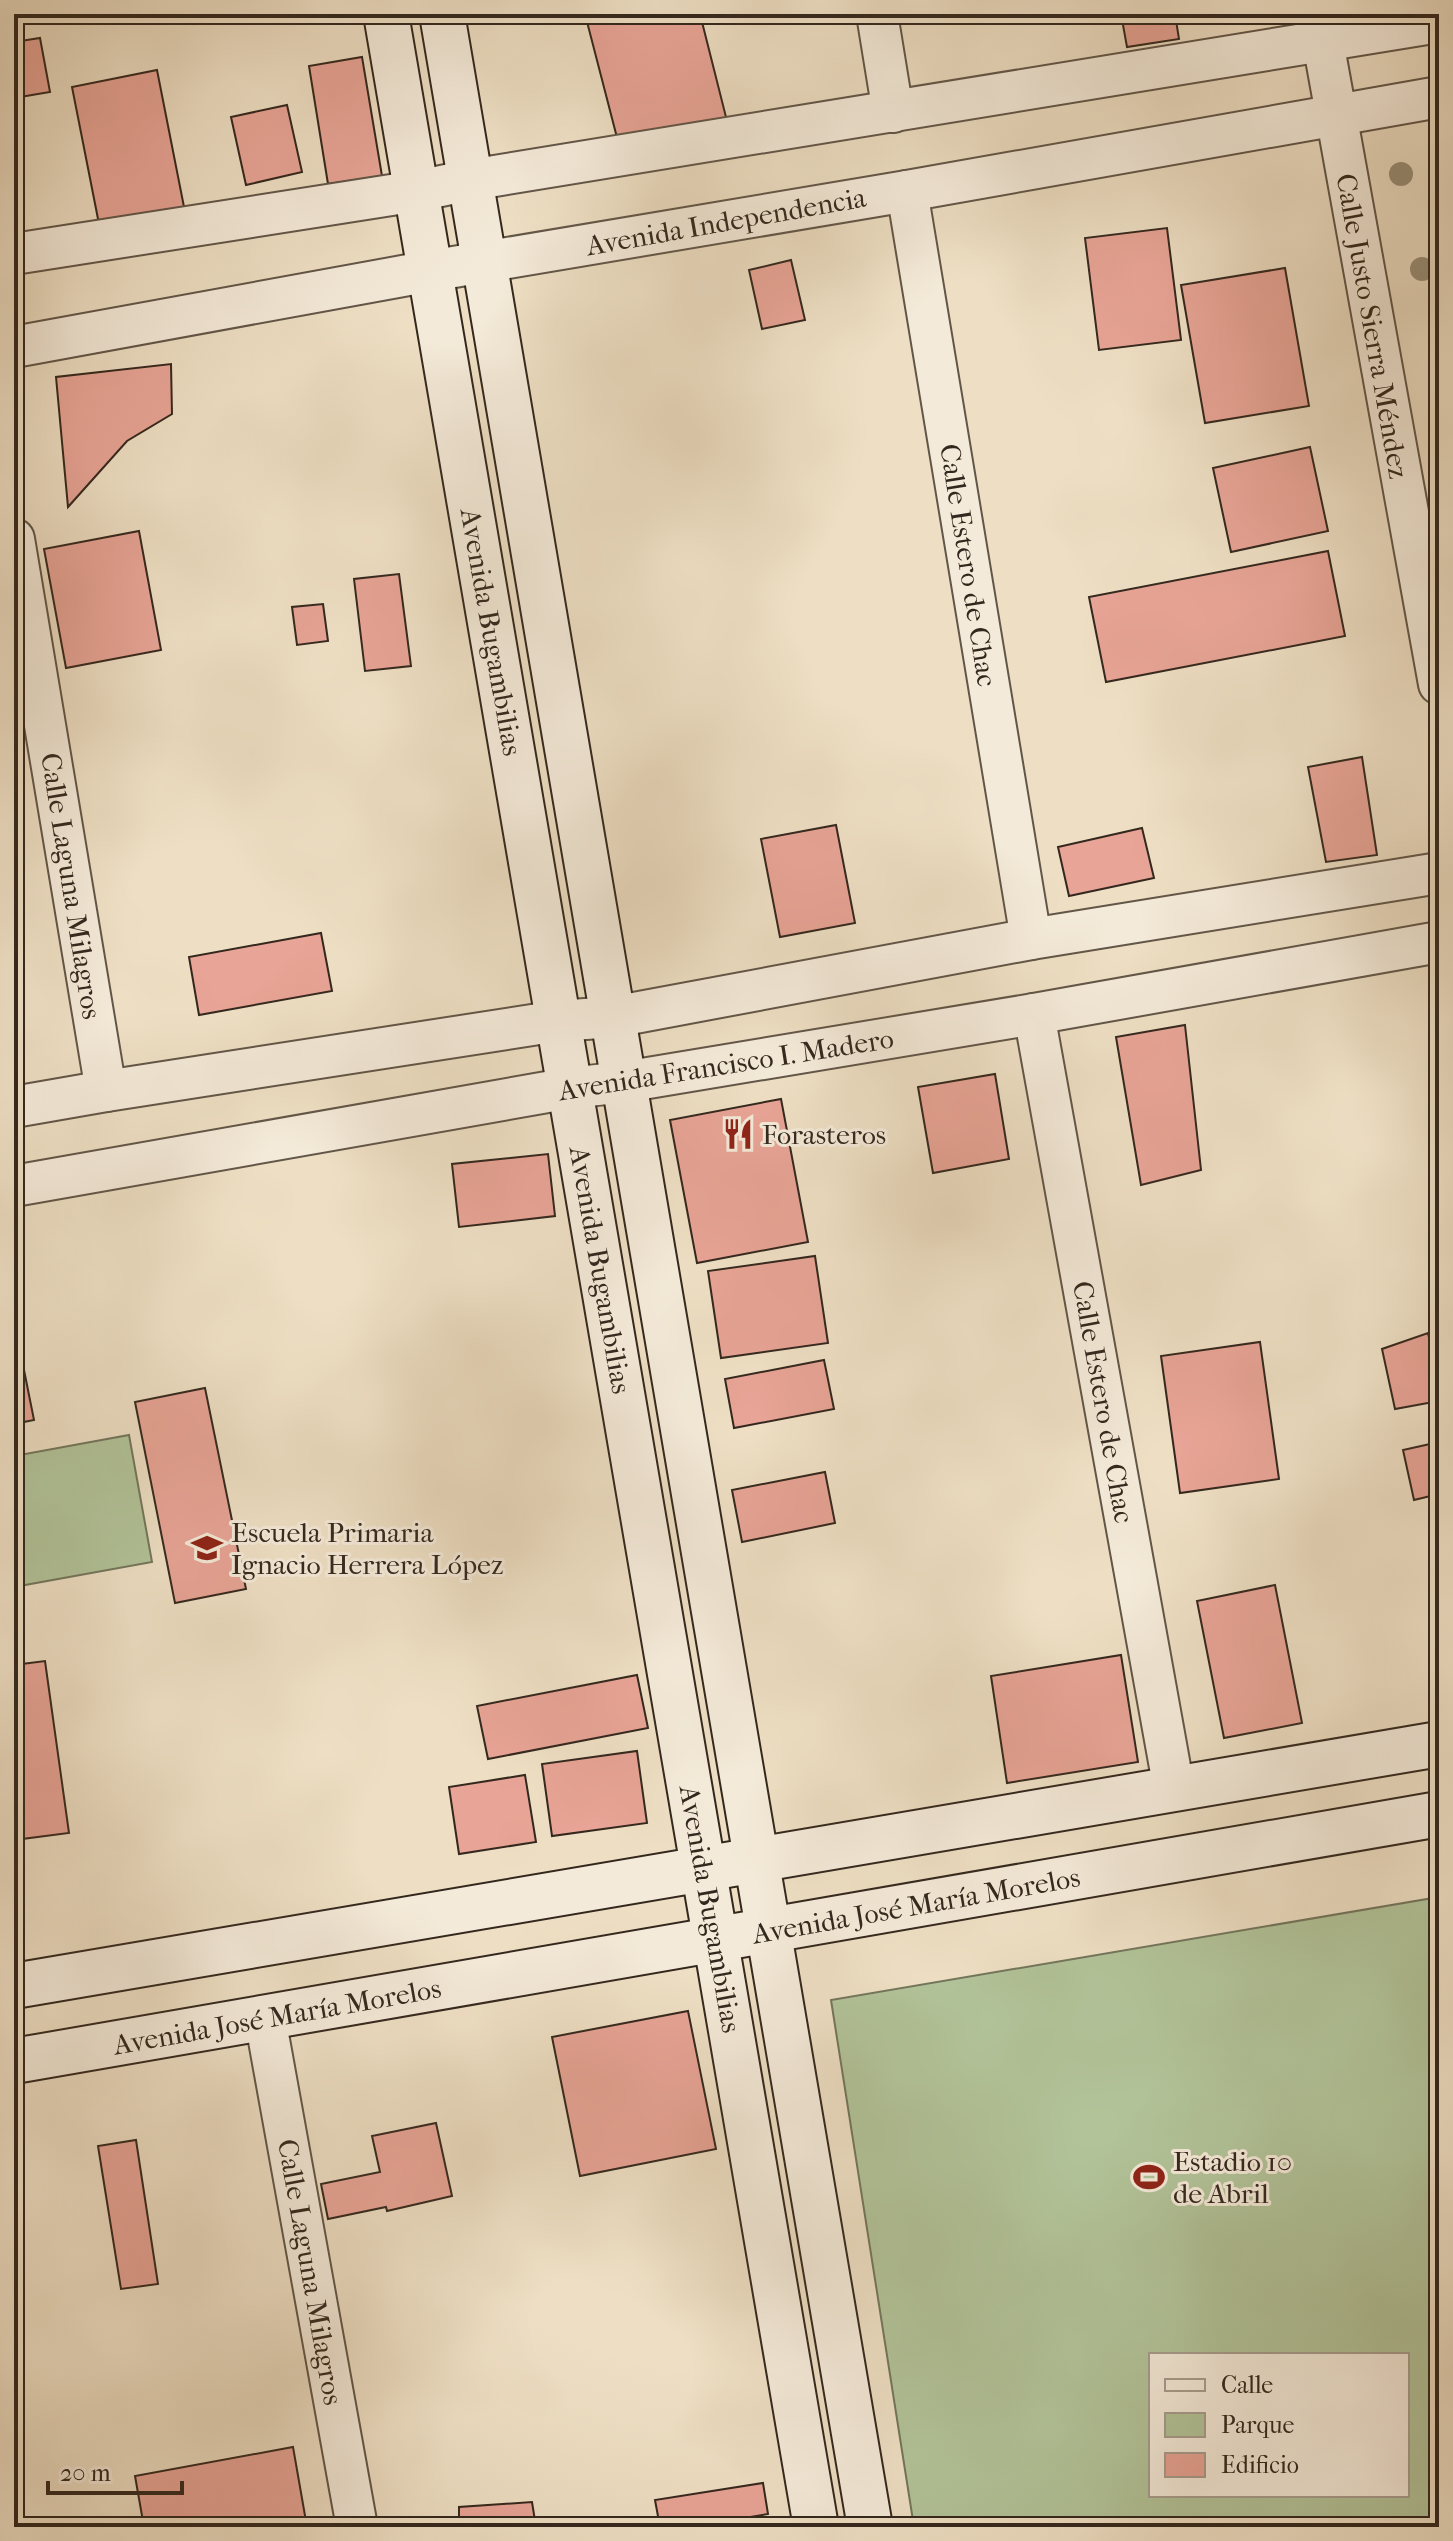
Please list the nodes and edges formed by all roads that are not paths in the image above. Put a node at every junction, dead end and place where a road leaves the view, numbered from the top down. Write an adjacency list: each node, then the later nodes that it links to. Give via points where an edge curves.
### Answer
1 (386, 14): 10 (main road, Avenida Bugambilias)
2 (442, 14): 9 (main road, Avenida Bugambilias)
3 (877, 14): 7 (street)
4 (1439, 22): 5 (street)
5 (1320, 28): 7 (street); 8 (street, Calle Justo Sierra Méndez)
6 (1439, 97): 8 (street, Avenida Independencia)
7 (893, 112): 9 (street)
8 (1335, 114): 11 (street, Avenida Independencia); 17 (street, Calle Justo Sierra Méndez)
9 (470, 180): 10 (street); 13 (main road, Avenida Bugambilias)
10 (417, 191): 12 (street); 14 (main road, Avenida Bugambilias)
11 (907, 191): 13 (street, Avenida Independencia); 19 (street, Calle Estero de Chac)
12 (14, 254)
13 (485, 262): 14 (street, Avenida Independencia); 22 (main road, Avenida Bugambilias)
14 (430, 271): 15 (street, Avenida Independencia); 23 (main road, Avenida Bugambilias)
15 (14, 347)
16 (14, 539): 26 (street, Calle Laguna Milagros)
17 (1439, 684)
18 (1439, 873): 19 (street)
19 (1031, 939): 22 (street)
20 (1439, 942): 21 (street, Avenida Francisco I. Madero)
21 (1034, 1014): 24 (street, Avenida Francisco I. Madero); 30 (street, Calle Estero de Chac)
22 (613, 1017): 23 (street); 24 (main road, Avenida Bugambilias)
23 (558, 1021): 25 (main road, Avenida Bugambilias); 26 (street)
24 (624, 1082): 25 (street, Avenida Francisco I. Madero); 32 (main road, Avenida Bugambilias)
25 (570, 1088): 28 (street, Avenida Francisco I. Madero); 33 (main road, Avenida Bugambilias)
26 (106, 1091): 27 (street)
27 (14, 1107)
28 (14, 1186)
29 (1439, 1744): 30 (main road)
30 (1174, 1789): 32 (main road)
31 (1439, 1814): 34 (main road, Avenida José María Morelos)
32 (757, 1860): 33 (main road); 34 (main road, Avenida Bugambilias)
33 (703, 1869): 35 (main road, Avenida Bugambilias); 36 (main road)
34 (769, 1930): 35 (main road, Avenida José María Morelos); 41 (main road, Avenida Bugambilias)
35 (716, 1940): 37 (main road, Avenida José María Morelos); 40 (main road, Avenida Bugambilias)
36 (14, 1986)
37 (265, 2018): 38 (main road, Avenida José María Morelos); 39 (street, Calle Laguna Milagros)
38 (14, 2061)
39 (357, 2527)
40 (816, 2527)
41 (870, 2527)

